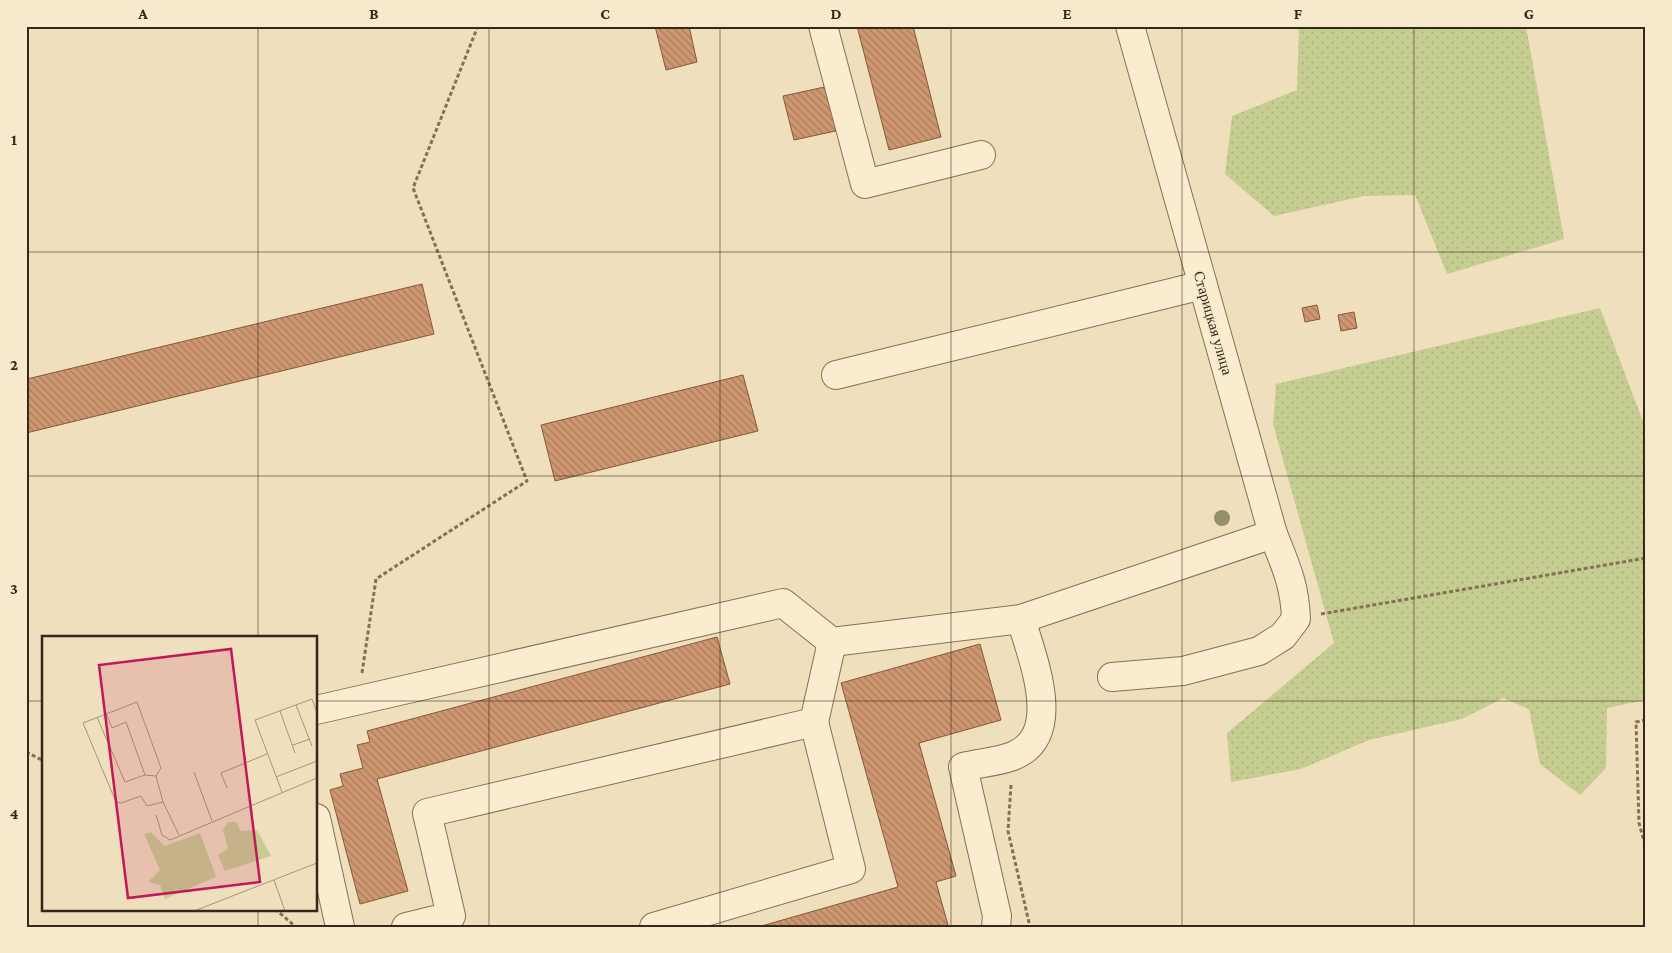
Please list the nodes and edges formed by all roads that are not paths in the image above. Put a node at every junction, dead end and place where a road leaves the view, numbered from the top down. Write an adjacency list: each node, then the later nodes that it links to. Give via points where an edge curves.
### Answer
1 (823, 26): 3 (street, via 865,184)
2 (1130, 26): 4 (street, Старицкая улица)
3 (981, 155)
4 (1203, 285): 5 (street); 6 (street, Старицкая улица)
5 (836, 375)
6 (1273, 534): 7 (street); 9 (street, Старицкая улица, via 1292,580 1296,601 1296,619 1282,636 1259,651 1183,671)
7 (1022, 619): 8 (street); 16 (street, via 1041,700 1042,718 1038,732 1031,744 1013,756 963,767)
8 (832, 642): 10 (street, via 783,603); 11 (street)
9 (1112, 677)
10 (318, 710)
11 (814, 722): 14 (street, via 428,813 451,916); 15 (street, via 851,869)
12 (318, 827): 13 (street)
13 (340, 927)
14 (406, 927)
15 (654, 927)
16 (996, 927)

